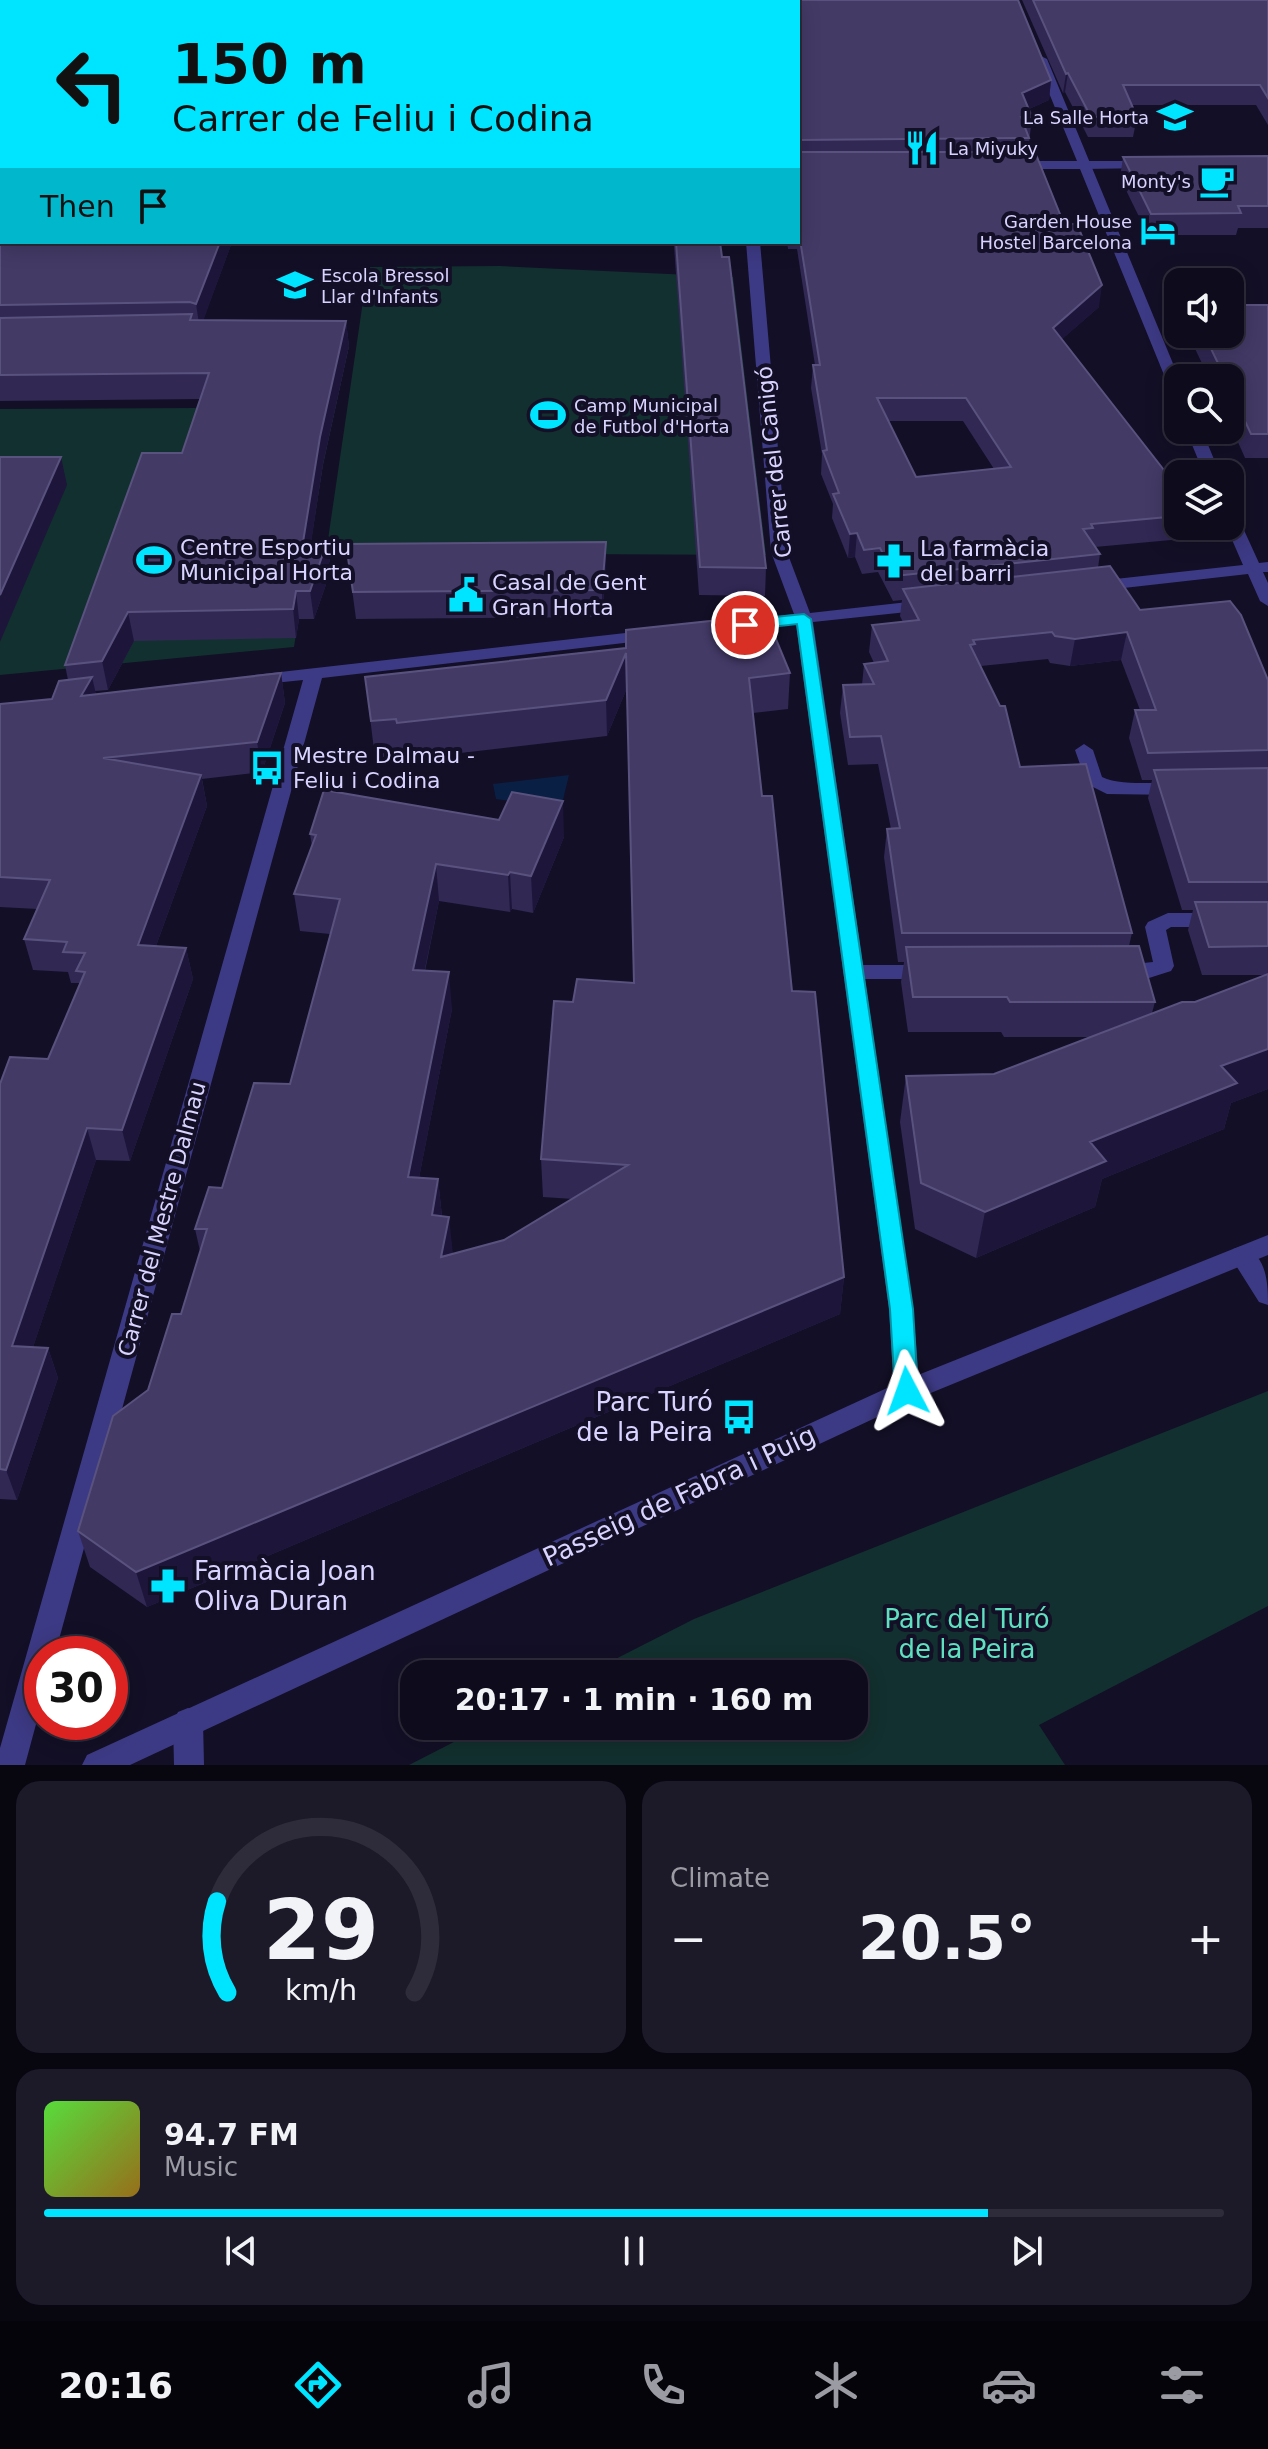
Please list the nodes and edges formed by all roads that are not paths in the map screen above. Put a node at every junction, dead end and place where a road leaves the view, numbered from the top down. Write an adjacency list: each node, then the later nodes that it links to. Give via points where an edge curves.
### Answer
1 (1033, 40): 3 (street)
2 (1005, 165): 3 (street)
3 (1083, 165): 4 (street); 6 (street)
4 (1164, 165)
5 (753, 244): 12 (street, Carrer del Canigó, via 779,552)
6 (1166, 364)
7 (1244, 540): 8 (street)
8 (1260, 568): 9 (street); 10 (street)
9 (1083, 587)
10 (1268, 601)
11 (942, 603): 12 (street)
12 (804, 619): 13 (street); 21 (street, Carrer del Canigó)
13 (729, 627)
14 (666, 634): 15 (street)
15 (314, 673): 16 (street); 29 (street, Carrer del Mestre Dalmau)
16 (232, 683)
17 (1084, 750): 18 (street, via 1094,780 1114,790)
18 (1191, 788)
19 (1268, 920): 20 (street, via 1168,920 1155,927 1164,966)
20 (1094, 971)
21 (853, 972): 22 (street); 27 (street, Carrer del Canigó, via 901,1309)
22 (955, 972)
23 (1268, 1245): 24 (street, Passeig de Fabra i Puig)
24 (1242, 1256): 25 (street); 26 (street); 27 (street, Passeig de Fabra i Puig)
25 (1268, 1262)
26 (1268, 1295)
27 (907, 1391): 28 (street, Passeig de Fabra i Puig)
28 (188, 1722): 30 (street, Passeig de Fabra i Puig); 31 (street)
29 (10, 1765)
30 (97, 1765)
31 (189, 1765)

